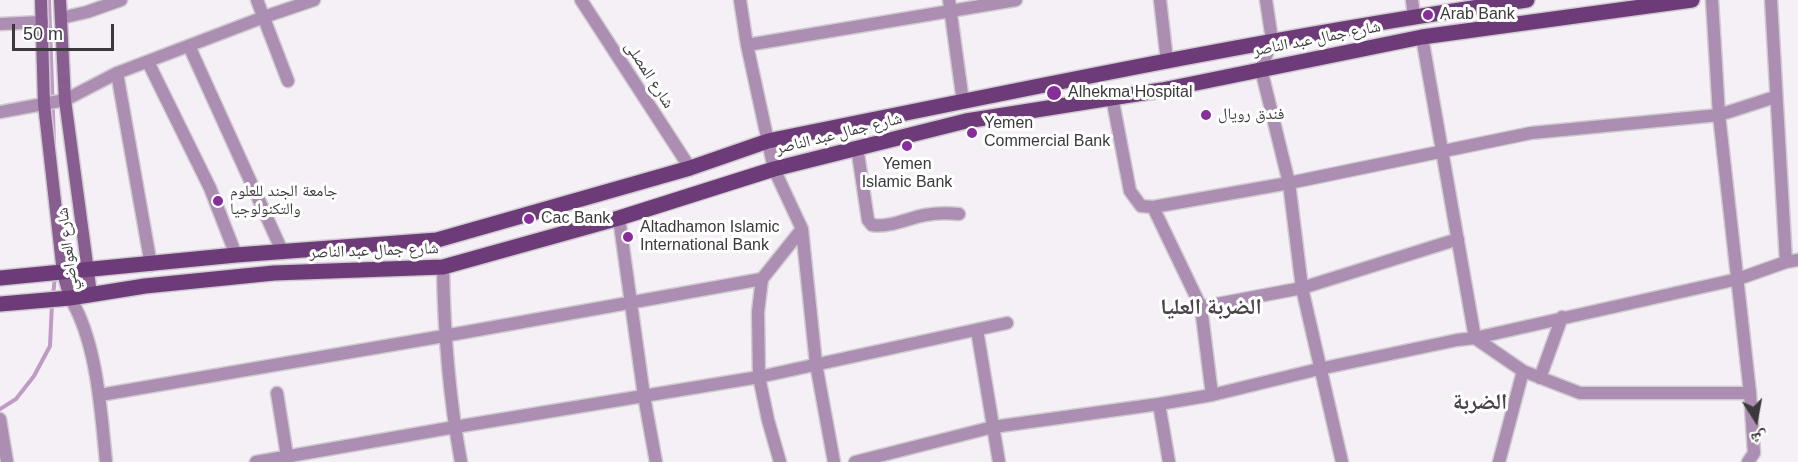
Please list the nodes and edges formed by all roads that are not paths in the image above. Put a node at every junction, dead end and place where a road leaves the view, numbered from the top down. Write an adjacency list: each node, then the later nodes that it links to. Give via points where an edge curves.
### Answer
1 (41, 0): 20 (main road, شارع العواضي)
2 (60, 0): 19 (main road, شارع العواضي)
3 (121, 0): 19 (street)
4 (257, 0): 18 (street)
5 (314, 0): 18 (street)
6 (581, 0): 41 (street, شارع المصلى)
7 (740, 0): 24 (street)
8 (1016, 0): 16 (street)
9 (1160, 0): 26 (street)
10 (1266, 0): 23 (street)
11 (1412, 0): 17 (street)
12 (1527, 0): 17 (main road, شارع جمال عبد الناصر)
13 (1692, 0): 22 (main road, شارع جمال عبد الناصر)
14 (1712, 0): 37 (street)
15 (1771, 0): 32 (street)
16 (949, 6): 24 (street); 34 (street)
17 (1414, 16): 23 (main road, شارع جمال عبد الناصر)
18 (264, 17): 25 (street); 30 (street)
19 (61, 18): 33 (main road, شارع العواضي)
20 (42, 22): 21 (street); 35 (main road, شارع العواضي)
21 (0, 24)
22 (1422, 37): 28 (main road, شارع جمال عبد الناصر); 40 (street)
23 (1272, 40): 26 (main road, شارع جمال عبد الناصر); 28 (street)
24 (747, 45): 38 (street)
25 (189, 46): 27 (street); 49 (street)
26 (1167, 60): 34 (main road, شارع جمال عبد الناصر)
27 (148, 62): 29 (street); 50 (street, via 210,188)
28 (1261, 69): 31 (main road, شارع جمال عبد الناصر); 43 (street)
29 (117, 74): 33 (street); 52 (street)
30 (288, 81)
31 (1112, 97): 39 (main road, شارع جمال عبد الناصر, via 966,121); 44 (street, via 1130,191 1141,207)
32 (1775, 97): 37 (street); 51 (street)
33 (65, 100): 35 (street); 54 (main road, شارع العواضي)
34 (963, 102): 38 (main road, شارع جمال عبد الناصر)
35 (44, 104): 36 (street); 55 (main road, شارع العواضي)
36 (0, 112)
37 (1719, 115): 40 (street, via 1531,134); 58 (street)
38 (768, 141): 41 (main road, شارع جمال عبد الناصر); 42 (street)
39 (856, 147): 42 (main road, شارع جمال عبد الناصر); 45 (street, via 872,225 926,214)
40 (1442, 151): 43 (street); 48 (street)
41 (690, 168): 49 (main road, شارع جمال عبد الناصر, via 437,240)
42 (774, 169): 46 (main road, شارع جمال عبد الناصر); 47 (street)
43 (1289, 183): 44 (street); 59 (street)
44 (1153, 207): 64 (street)
45 (959, 214)
46 (619, 218): 53 (main road, شارع جمال عبد الناصر); 62 (street)
47 (802, 229): 57 (street); 71 (street)
48 (1458, 239): 59 (street); 70 (street)
49 (283, 253): 50 (main road, شارع جمال عبد الناصر)
50 (236, 255): 52 (main road, شارع جمال عبد الناصر)
51 (1792, 261): 58 (street)
52 (150, 265): 54 (main road, شارع جمال عبد الناصر)
53 (443, 267): 60 (main road, شارع جمال عبد الناصر, via 274,273); 69 (street)
54 (88, 270): 55 (main road, شارع جمال عبد الناصر); 60 (main road, شارع العواضي)
55 (63, 273): 56 (main road, شارع جمال عبد الناصر); 61 (main road, شارع العواضي)
56 (0, 278)
57 (762, 279): 62 (street); 74 (street)
58 (1738, 279): 66 (street); 77 (street)
59 (1302, 288): 64 (street); 72 (street)
60 (91, 294): 61 (main road, شارع جمال عبد الناصر); 65 (street, شارع العواضي)
61 (70, 298): 63 (main road, شارع جمال عبد الناصر); 65 (street, شارع العواضي)
62 (631, 303): 69 (street); 80 (street)
63 (0, 304)
64 (1201, 307): 78 (street)
65 (81, 316): 79 (street)
66 (1562, 317): 70 (street); 75 (street)
67 (1006, 323): 68 (street)
68 (977, 330): 71 (street); 84 (street)
69 (444, 336): 79 (street); 83 (street)
70 (1475, 338): 72 (street); 73 (street)
71 (816, 364): 74 (street); 92 (street)
72 (1319, 369): 78 (street); 96 (street)
73 (1523, 371): 75 (street); 97 (street)
74 (759, 378): 80 (street); 91 (street)
75 (1540, 378): 77 (street, via 1580,393)
76 (277, 393): 85 (street)
77 (1750, 393): 98 (street, via 1754,453)
78 (1212, 394): 81 (street)
79 (100, 395): 87 (street)
80 (644, 396): 83 (street); 90 (street)
81 (1159, 404): 84 (street); 95 (street)
82 (0, 419): 86 (street)
83 (455, 427): 85 (street); 89 (street)
84 (993, 427): 93 (street); 94 (street)
85 (288, 459): 88 (street)
86 (7, 462)
87 (106, 462)
88 (256, 462)
89 (461, 462)
90 (656, 462)
91 (780, 462)
92 (834, 462)
93 (855, 462)
94 (999, 462)
95 (1169, 462)
96 (1342, 462)
97 (1499, 462)
98 (1748, 462)

